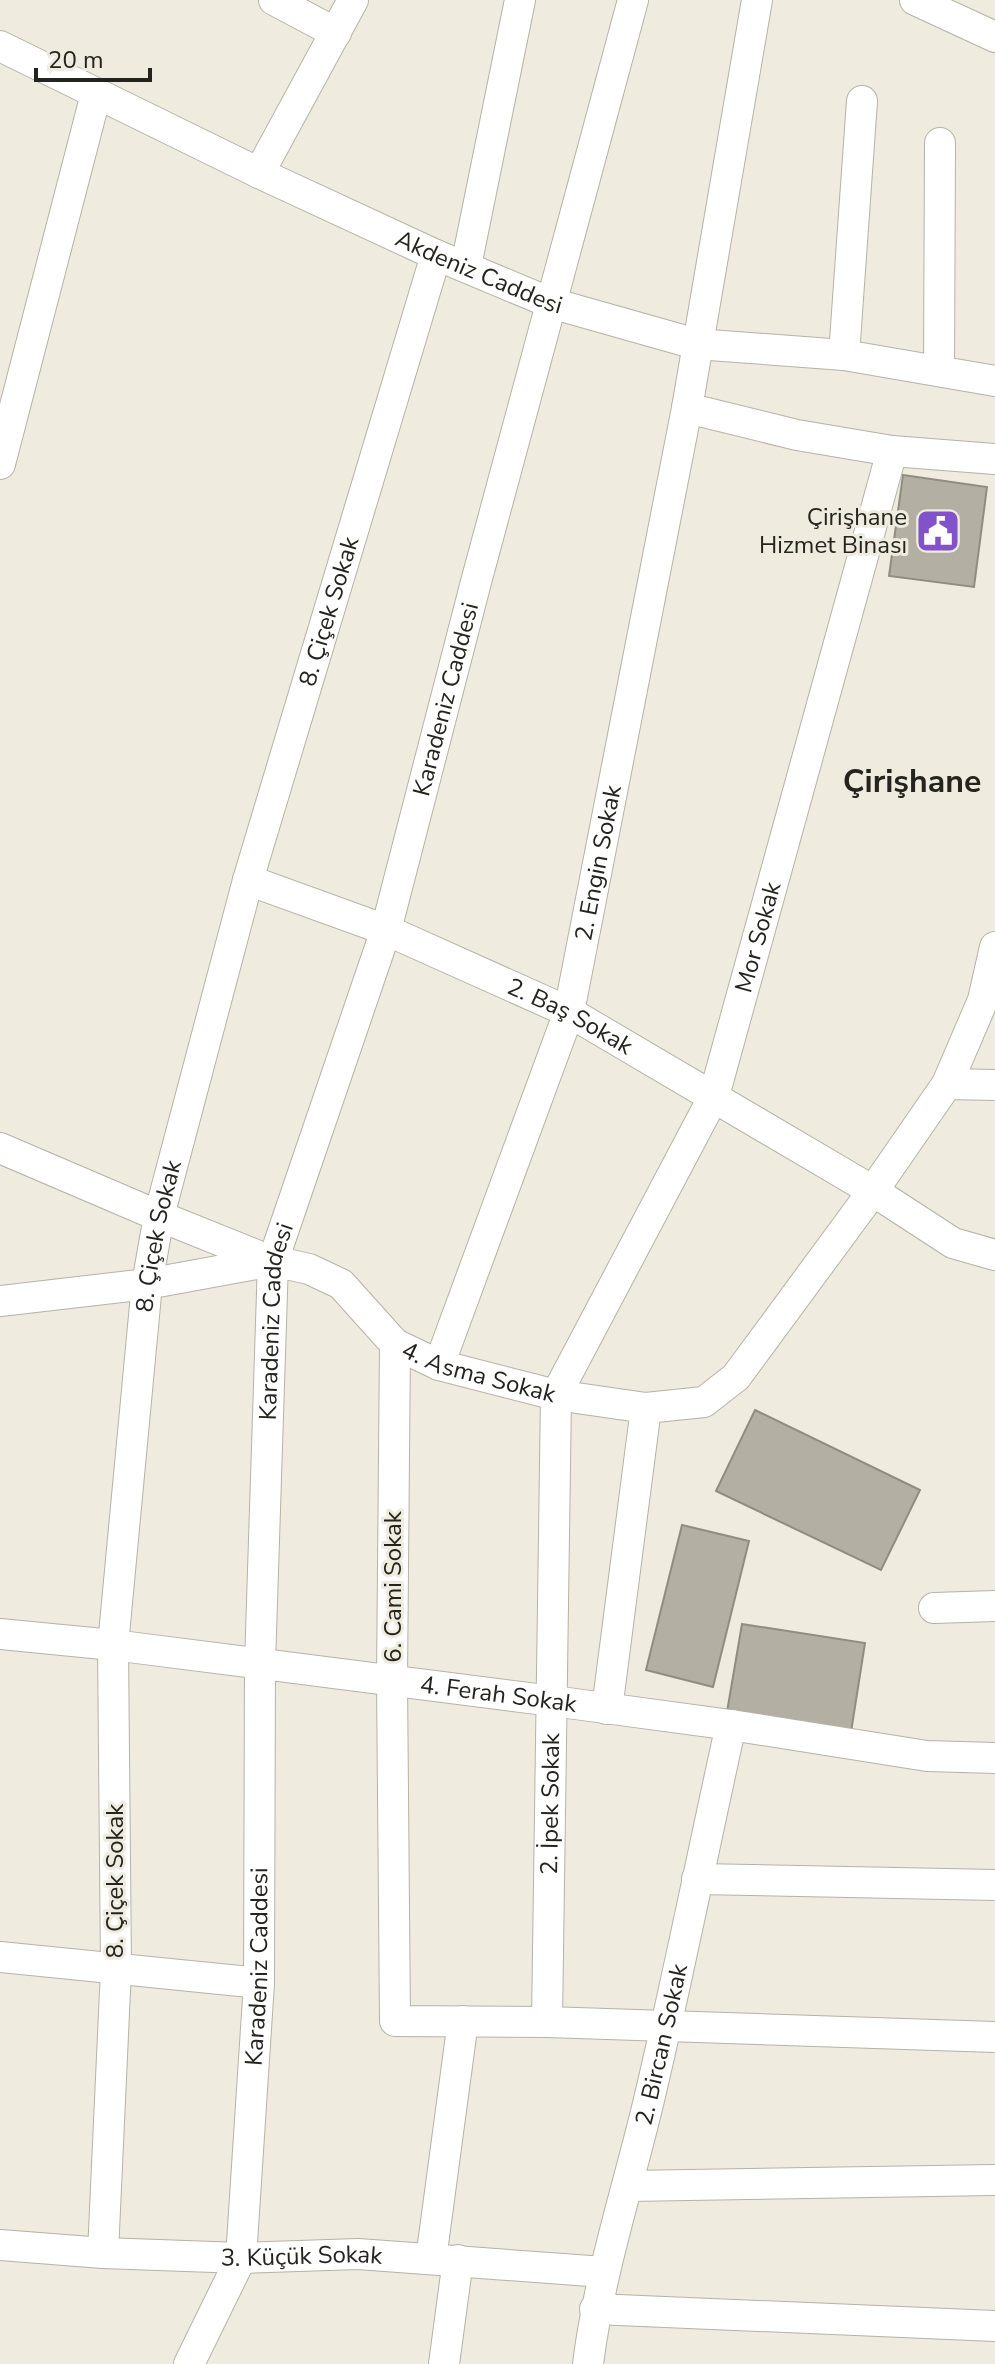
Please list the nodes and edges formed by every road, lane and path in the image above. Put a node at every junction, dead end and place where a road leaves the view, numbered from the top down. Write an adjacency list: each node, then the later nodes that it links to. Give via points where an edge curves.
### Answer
1 (274, 0): 7 (street)
2 (353, 0): 7 (street)
3 (520, 0): 15 (street)
4 (633, 0): 16 (street, Karadeniz Caddesi)
5 (757, 0): 17 (street)
6 (915, 0): 8 (street)
7 (336, 33): 13 (street)
8 (995, 37)
9 (0, 46): 10 (street, Akdeniz Caddesi)
10 (96, 94): 13 (street, Akdeniz Caddesi); 24 (street)
11 (862, 101): 18 (street)
12 (940, 143): 19 (street)
13 (259, 173): 14 (street, Akdeniz Caddesi)
14 (436, 255): 15 (street, Akdeniz Caddesi); 25 (street, 8. Çiçek Sokak)
15 (466, 266): 16 (street, Akdeniz Caddesi)
16 (551, 303): 17 (street, Akdeniz Caddesi); 26 (street, Karadeniz Caddesi)
17 (696, 344): 18 (street, Akdeniz Caddesi); 21 (street, 2. Engin Sokak)
18 (844, 355): 19 (street, Akdeniz Caddesi)
19 (939, 371): 20 (street, Akdeniz Caddesi)
20 (995, 381)
21 (687, 408): 22 (street); 28 (street, 2. Engin Sokak)
22 (892, 451): 23 (street); 31 (street, Mor Sokak)
23 (995, 459)
24 (0, 464)
25 (248, 880): 26 (street, 2. Baş Sokak); 34 (street, 8. Çiçek Sokak)
26 (386, 930): 28 (street, 2. Baş Sokak); 36 (street, Karadeniz Caddesi)
27 (995, 947): 29 (street, via 983,1000)
28 (569, 1012): 31 (street, 2. Baş Sokak); 40 (street, 2. Engin Sokak)
29 (947, 1084): 30 (street); 33 (street)
30 (995, 1085)
31 (714, 1096): 33 (street, 2. Baş Sokak); 41 (street, Mor Sokak)
32 (0, 1148): 34 (street)
33 (873, 1191): 35 (street, 2. Baş Sokak, via 953,1243); 42 (street, 4. Asma Sokak, via 736,1377 704,1402)
34 (159, 1216): 36 (street); 37 (street, 8. Çiçek Sokak)
35 (995, 1255)
36 (273, 1261): 37 (street, 4. Asma Sokak); 39 (street, 4. Asma Sokak, via 341,1284); 47 (street, Karadeniz Caddesi)
37 (147, 1284): 38 (street, 4. Asma Sokak); 46 (street, 8. Çiçek Sokak)
38 (0, 1301)
39 (395, 1344): 40 (street, 4. Asma Sokak); 48 (street, 6. Cami Sokak)
40 (439, 1365): 41 (street, 4. Asma Sokak)
41 (556, 1395): 42 (street, 4. Asma Sokak); 49 (street, 2. İpek Sokak)
42 (646, 1408): 50 (street)
43 (995, 1606): 44 (street)
44 (934, 1608)
45 (0, 1634): 46 (street, 4. Ferah Sokak)
46 (113, 1645): 47 (street, 4. Ferah Sokak); 56 (street, 8. Çiçek Sokak)
47 (260, 1664): 48 (street, 4. Ferah Sokak); 57 (street, Karadeniz Caddesi)
48 (392, 1680): 49 (street, 4. Ferah Sokak); 58 (street, 6. Cami Sokak, via 395,2021)
49 (553, 1701): 50 (street, 4. Ferah Sokak); 59 (street, 2. İpek Sokak)
50 (607, 1709): 51 (street, 4. Ferah Sokak)
51 (731, 1725): 52 (street, 4. Ferah Sokak, via 927,1756); 53 (street, 2. Bircan Sokak)
52 (995, 1758)
53 (697, 1879): 54 (street); 60 (street, 2. Bircan Sokak)
54 (995, 1885)
55 (0, 1957): 56 (street)
56 (116, 1969): 57 (street); 65 (street, 8. Çiçek Sokak)
57 (259, 1983): 66 (street, Karadeniz Caddesi)
58 (463, 2021): 59 (street); 67 (street)
59 (547, 2022): 60 (street)
60 (666, 2025): 61 (street); 63 (street, 2. Bircan Sokak)
61 (995, 2037)
62 (995, 2180): 63 (street)
63 (628, 2186): 68 (street, 2. Bircan Sokak)
64 (0, 2245): 65 (street, 3. Küçük Sokak)
65 (103, 2253): 66 (street, 3. Küçük Sokak)
66 (241, 2258): 67 (street, 3. Küçük Sokak, via 358,2254); 71 (street, Karadeniz Caddesi)
67 (445, 2260): 68 (street, 3. Küçük Sokak); 72 (street)
68 (604, 2272): 69 (street, 2. Bircan Sokak)
69 (595, 2309): 70 (street); 73 (street, 2. Bircan Sokak)
70 (995, 2326)
71 (189, 2364)
72 (444, 2364)
73 (588, 2364)

